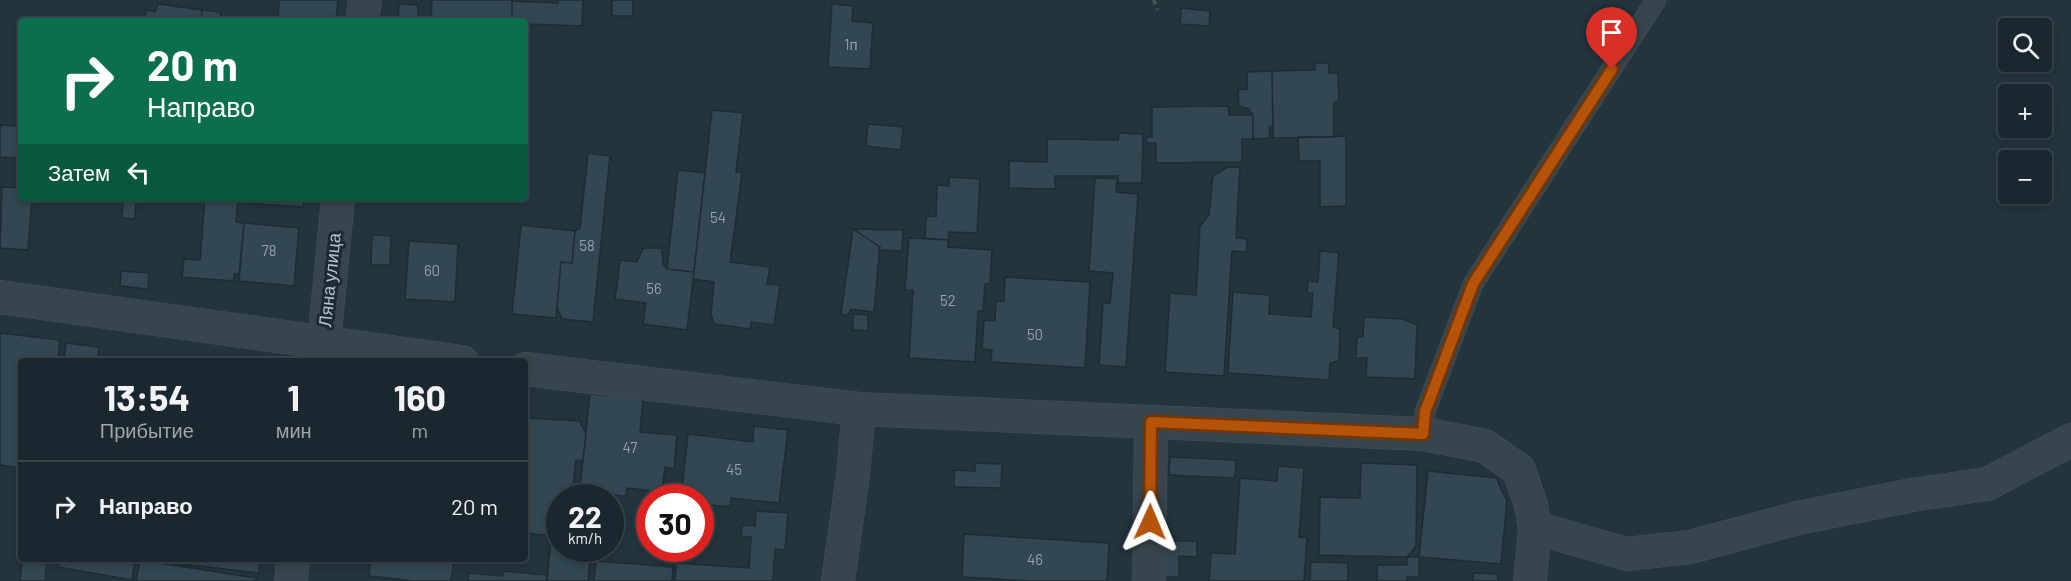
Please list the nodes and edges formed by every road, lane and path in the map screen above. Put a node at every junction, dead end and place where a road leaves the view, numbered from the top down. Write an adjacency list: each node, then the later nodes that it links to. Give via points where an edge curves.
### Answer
1 (365, 0): 5 (street)
2 (1154, 0): 4 (path)
3 (1656, 0): 13 (lane, via 1473,284 1425,412)
4 (1157, 10)
5 (362, 18)
6 (338, 201): 8 (street, Ляна улица)
7 (0, 297): 8 (street)
8 (322, 352): 9 (street)
9 (406, 358)
10 (528, 369): 11 (street)
11 (859, 409): 12 (street); 18 (street)
12 (1151, 422): 13 (street); 19 (street)
13 (1423, 434): 15 (street, via 1485,446 1519,470)
14 (2071, 440): 15 (street, via 1987,484 1798,518 1690,547 1628,554)
15 (1534, 528): 20 (street)
16 (293, 562): 17 (street)
17 (291, 581)
18 (838, 581)
19 (1149, 581)
20 (1530, 581)

